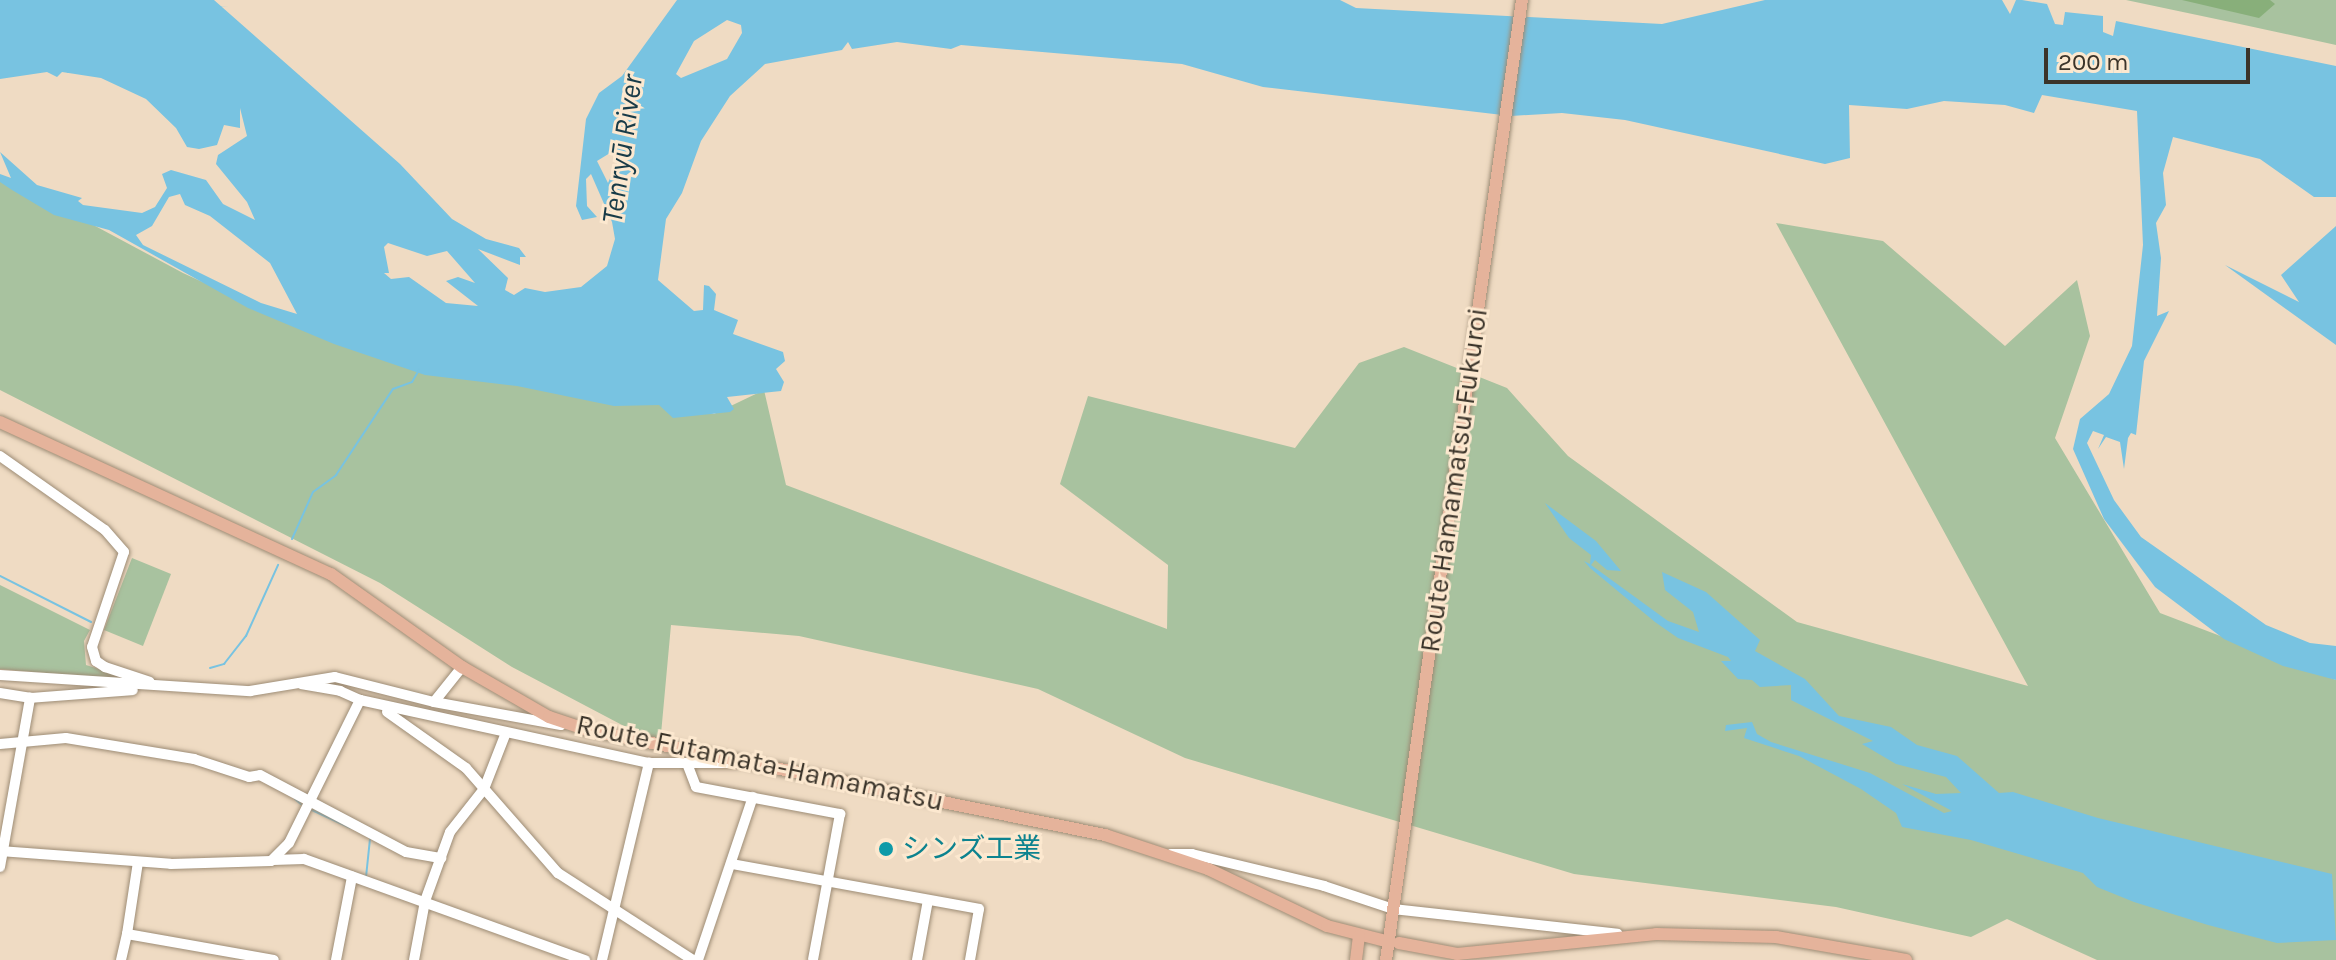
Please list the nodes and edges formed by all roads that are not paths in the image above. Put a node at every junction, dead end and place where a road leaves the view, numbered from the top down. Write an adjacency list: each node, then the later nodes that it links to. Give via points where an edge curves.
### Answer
1 (1522, 0): 35 (main road, Route Hamamatsu-Fukuroi)
2 (0, 422): 4 (main road, Route Futamata-Hamamatsu, via 331,574)
3 (0, 456): 7 (street, via 105,530 124,552 92,647 96,661 105,667)
4 (462, 667): 11 (street); 13 (main road, Route Futamata-Hamamatsu, via 527,706)
5 (0, 675): 7 (street)
6 (298, 683): 7 (street, via 250,691); 10 (street); 11 (street, via 349,678)
7 (155, 685): 9 (street)
8 (0, 693): 9 (street)
9 (30, 698): 15 (street)
10 (360, 700): 12 (street); 22 (street)
11 (434, 702): 13 (street)
12 (385, 710): 14 (street); 20 (street, via 466,768)
13 (588, 730): 17 (main road, Route Futamata-Hamamatsu)
14 (505, 735): 18 (street); 20 (street)
15 (19, 742): 16 (street); 22 (street, via 66,738 194,759 249,777 276,779); 23 (street)
16 (0, 744)
17 (749, 762): 19 (street); 24 (main road, Route Futamata-Hamamatsu, via 1021,817)
18 (649, 763): 19 (street); 34 (street)
19 (688, 766): 21 (street, via 696,787)
20 (484, 789): 25 (street, via 457,819); 34 (street, via 558,873)
21 (753, 797): 28 (street); 31 (street, via 840,814)
22 (305, 803): 25 (street, via 415,856); 26 (street, via 289,843)
23 (1, 852): 27 (street); 29 (street)
24 (1169, 854): 35 (street, via 1220,861); 38 (main road, Route Futamata-Hamamatsu)
25 (441, 858): 33 (street)
26 (271, 861): 27 (street); 30 (street, via 304,859)
27 (138, 862): 36 (street)
28 (732, 864): 31 (street); 48 (street)
29 (0, 867)
30 (352, 877): 33 (street); 44 (street)
31 (826, 882): 32 (street); 49 (street)
32 (928, 900): 50 (street); 51 (street, via 979,909)
33 (425, 901): 45 (street); 46 (street)
34 (615, 909): 47 (street); 48 (street)
35 (1393, 909): 37 (street, via 1590,933); 53 (main road, Route Hamamatsu-Fukuroi)
36 (127, 934): 42 (street); 43 (street)
37 (1656, 934): 41 (main road, via 1493,952); 54 (main road, via 1776,937)
38 (1359, 936): 39 (main road, Route Futamata-Hamamatsu); 52 (main road)
39 (1382, 940)
40 (1399, 943): 41 (main road)
41 (1418, 953)
42 (121, 960)
43 (274, 960)
44 (336, 960)
45 (414, 960)
46 (585, 960)
47 (602, 960)
48 (696, 960)
49 (813, 960)
50 (917, 960)
51 (970, 960)
52 (1356, 960)
53 (1386, 960)
54 (1906, 960)

